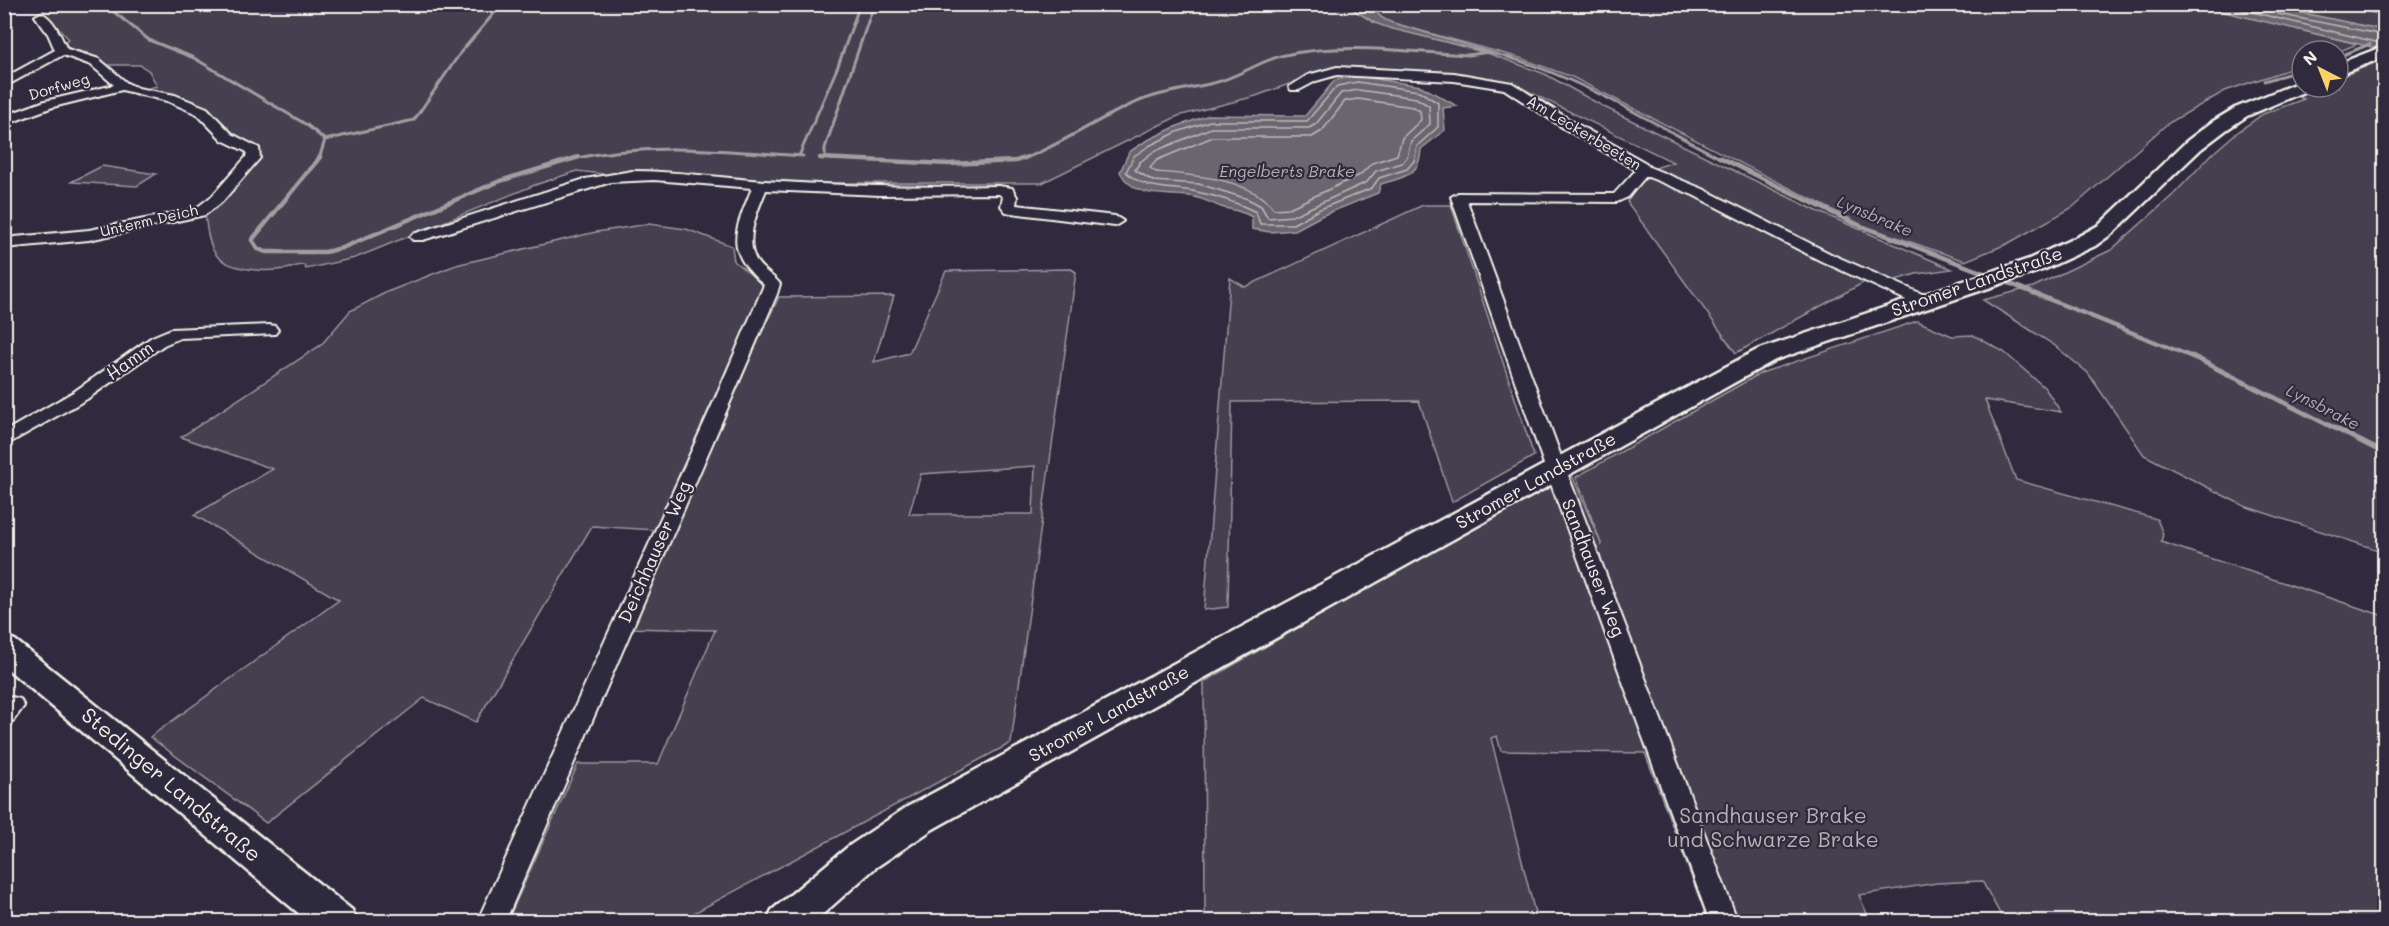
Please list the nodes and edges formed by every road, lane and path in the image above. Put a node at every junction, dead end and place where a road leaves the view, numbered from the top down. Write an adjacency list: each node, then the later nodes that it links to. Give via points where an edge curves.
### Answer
1 (41, 16): 2 (street)
2 (62, 51): 5 (street, Dorfweg); 6 (street, Unterm Deich, via 96,62)
3 (2384, 51): 4 (main road)
4 (2350, 65)
5 (4, 83)
6 (123, 86): 9 (street, Dorfweg, via 50,104); 14 (street, Unterm Deich, via 202,111 228,137 254,151 253,158 217,199 200,212 89,235)
7 (1295, 87): 10 (street, Am Leckerbeeten, via 1337,71 1454,77 1508,86)
8 (2290, 91): 15 (main road, Stromer Landstraße, via 2219,126 2106,229 2060,254)
9 (4, 121)
10 (1643, 170): 15 (street, Am Leckerbeeten, via 1698,192 1827,258); 18 (street, Sandhauser Weg, via 1617,198 1458,197)
11 (761, 185): 12 (street, via 927,193 999,190 1007,192 1011,209); 13 (street, via 610,176); 21 (street, Deichhauser Weg, via 746,222 744,241 748,260 772,284 769,294)
12 (1115, 220)
13 (418, 237)
14 (4, 243)
15 (1923, 301): 18 (main road, Stromer Landstraße, via 1766,355)
16 (269, 330): 17 (street, Hamm, via 177,333 158,341 81,395)
17 (4, 440)
18 (1556, 470): 22 (main road, Stromer Landstraße, via 920,819 862,858); 23 (street, Sandhauser Weg)
19 (4, 648): 20 (main road, Stedinger Landstraße)
20 (338, 921)
21 (491, 921)
22 (786, 921)
23 (1724, 921)

